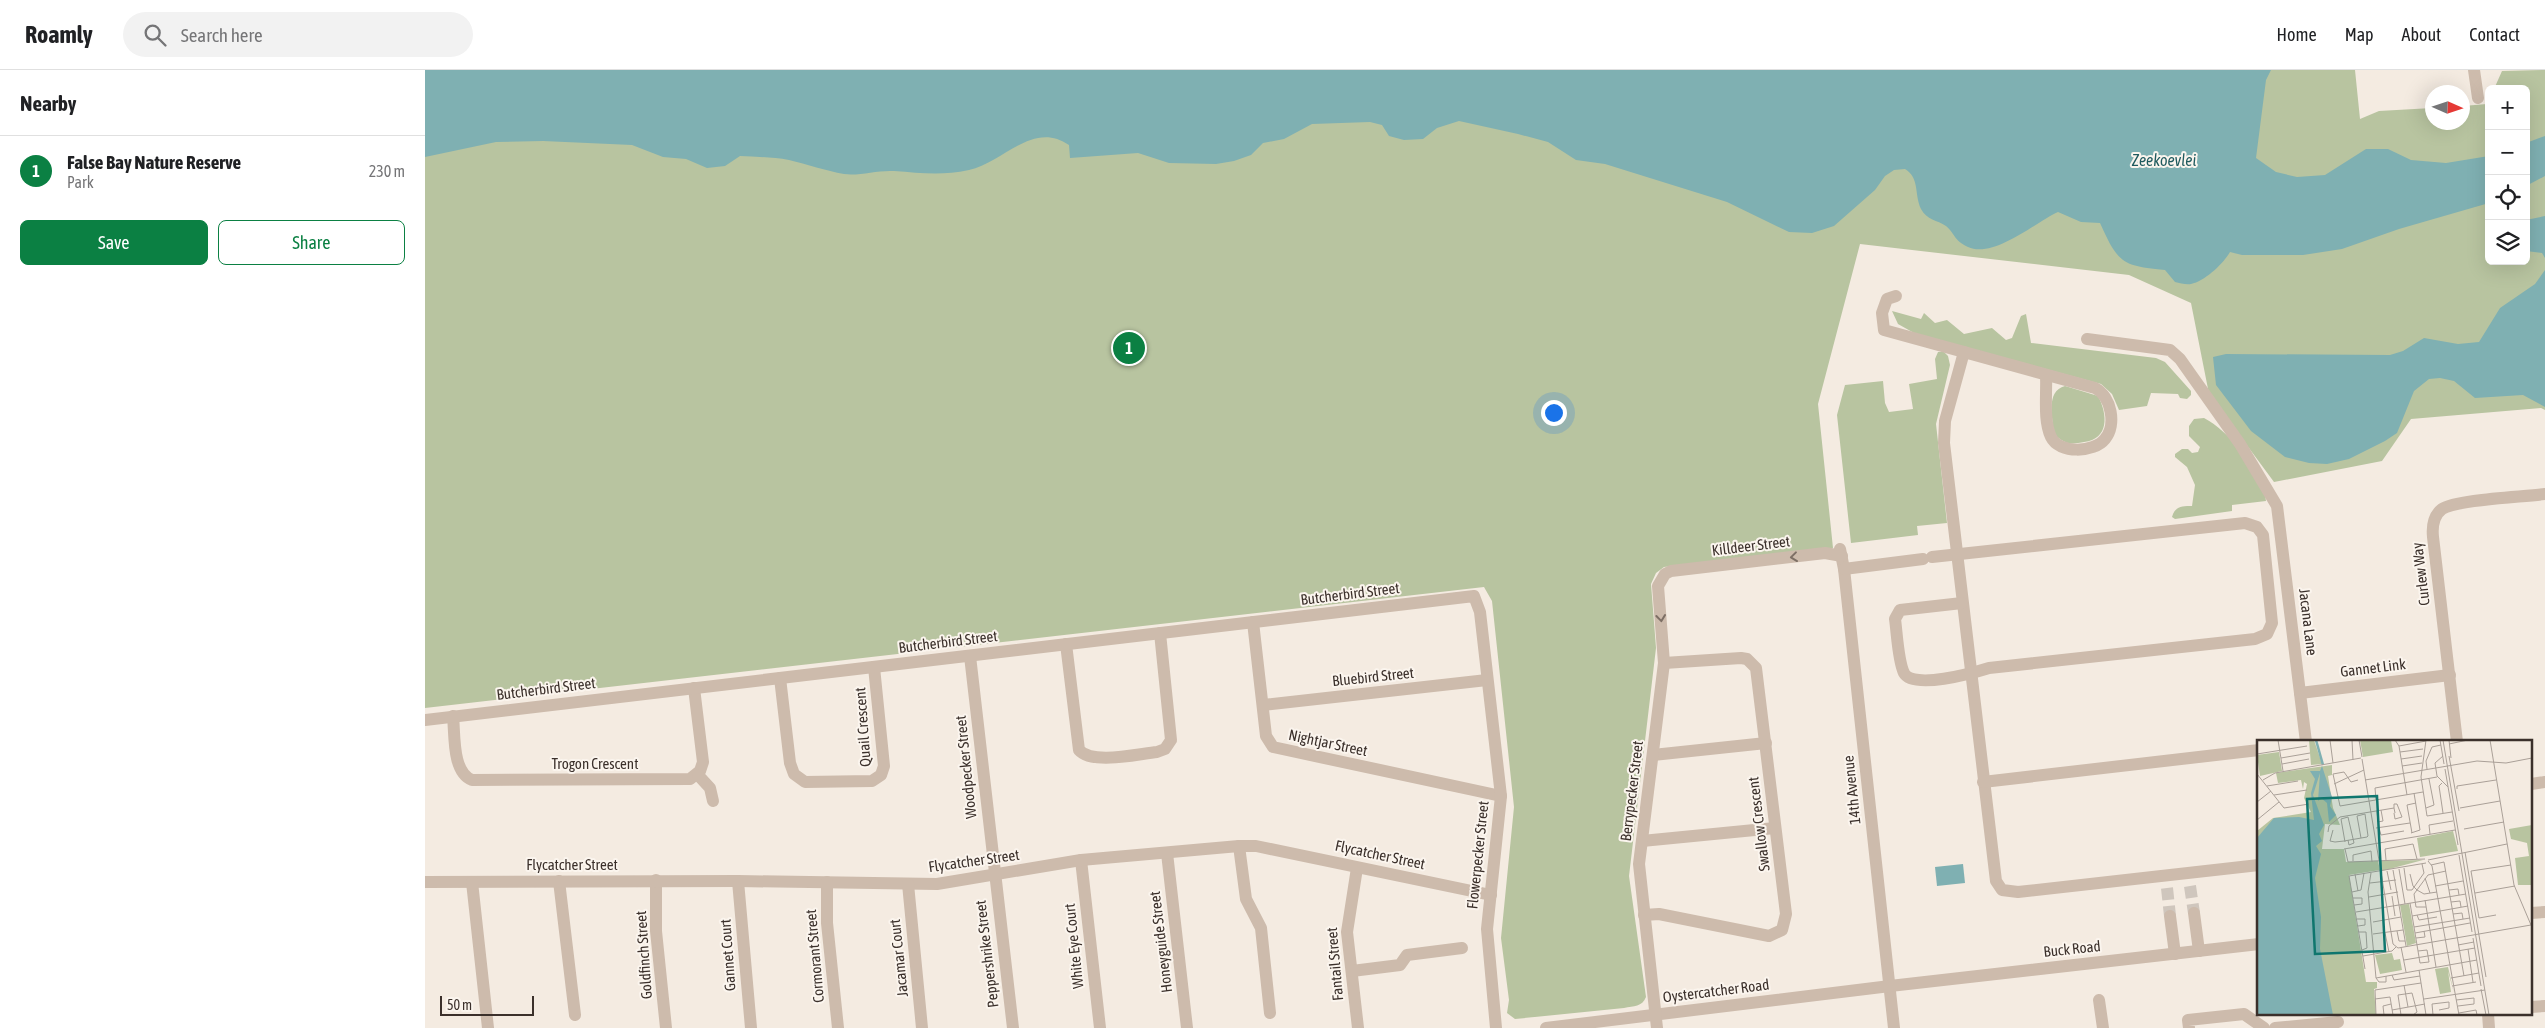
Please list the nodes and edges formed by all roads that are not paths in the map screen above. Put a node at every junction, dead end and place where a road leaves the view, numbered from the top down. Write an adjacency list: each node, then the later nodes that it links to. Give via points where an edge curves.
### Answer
1 (2474, 70): 2 (street)
2 (2477, 98)
3 (1896, 296): 5 (street, via 1887,298 1882,313 1883,336)
4 (2087, 339): 24 (street, Jacana Lane, via 2170,350 2180,359 2240,444 2277,506)
5 (1964, 352): 6 (street); 8 (street, via 1945,420 1944,443)
6 (2046, 375): 6 (street, via 2047,427 2053,441 2064,449 2093,447 2104,441 2110,427 2110,408 2105,395 2095,388)
7 (2545, 494): 20 (street, Curlew Way, via 2456,504 2441,510 2436,516 2433,537)
8 (1955, 554): 9 (street, Killdeer Street, via 1928,558); 12 (street); 19 (street, Killdeer Street, via 2245,523 2257,527 2264,540 2272,622 2262,637 1989,668)
9 (1842, 558): 10 (street, Killdeer Street, one-way to 10, via 1825,553); 63 (street, 14th Avenue)
10 (1665, 574): 17 (street, Berrypecker Street, one-way to 17, via 1658,586)
11 (1474, 596): 13 (street, Butcherbird Street); 22 (street, Flowerpecker Street, via 1480,612)
12 (1962, 603): 19 (street); 19 (street, Killdeer Street, via 1900,610 1895,619 1903,671 1909,678 1921,681)
13 (1253, 622): 14 (street, Butcherbird Street); 25 (street, Nightjar Street)
14 (1160, 633): 15 (street, Butcherbird Street); 15 (street, via 1171,740 1165,749 1157,752 1096,758 1079,750)
15 (1066, 644): 16 (street, Butcherbird Street)
16 (970, 656): 18 (street, Butcherbird Street); 44 (street, Woodpecker Street)
17 (1664, 664): 30 (street, Swallow Crescent, via 1741,658 1752,663 1758,675); 32 (street, Berrypecker Street)
18 (874, 667): 21 (street, Butcherbird Street); 21 (street, Quail Crescent, via 884,766 881,775 872,782 805,782 793,774 789,764)
19 (1970, 674): 34 (street)
20 (2450, 675): 24 (street, Gannet Link); 29 (street, Curlew Way)
21 (781, 678): 23 (street, Butcherbird Street)
22 (1487, 680): 25 (street, Bluebird Street); 35 (street, Flowerpecker Street)
23 (694, 688): 26 (street, Butcherbird Street); 33 (street, via 703,762)
24 (2300, 693): 28 (street, Jacana Lane)
25 (1263, 705): 35 (street, Nightjar Street, via 1266,736 1273,747 1280,750)
26 (453, 716): 27 (street, Butcherbird Street); 33 (street, Trogon Crescent, via 459,765 466,777 472,780 685,780)
27 (425, 720)
28 (2306, 740)
29 (2457, 740)
30 (1766, 743): 32 (street); 37 (street, Swallow Crescent)
31 (2257, 750): 34 (street)
32 (1653, 755): 38 (street, Berrypecker Street)
33 (698, 775): 36 (street, via 711,788)
34 (1983, 782): 45 (street, via 1992,867 1995,881 2002,890 2018,892)
35 (1501, 796): 54 (street, Flowerpecker Street)
36 (713, 801)
37 (1775, 828): 38 (street); 55 (street, Swallow Crescent, via 1786,914 1785,926 1778,933 1769,936 1659,914)
38 (1642, 841): 55 (street, Berrypecker Street, via 1639,864)
39 (1239, 846): 40 (street, Flycatcher Street); 43 (street, Flycatcher Street, via 1256,846); 65 (street, via 1246,899 1261,928)
40 (1167, 853): 41 (street, Flycatcher Street); 76 (street, Honeyguide Street)
41 (1081, 860): 44 (street, Flycatcher Street); 75 (street, White Eye Court)
42 (2257, 865): 45 (street, via 2189,879)
43 (1357, 868): 54 (street, Flycatcher Street); 62 (street, Fantail Street, via 1347,932)
44 (994, 875): 52 (street, Flycatcher Street, via 959,882); 74 (street, Peppershrike Street)
45 (2165, 875): 53 (street)
46 (656, 880): 47 (street, Flycatcher Street); 48 (street, Flycatcher Street); 70 (street, Goldfinch Street, via 656,931)
47 (738, 880): 51 (street, Flycatcher Street); 71 (street, Gannet Court)
48 (559, 881): 50 (street, Flycatcher Street); 66 (street)
49 (425, 882): 50 (street, Flycatcher Street)
50 (472, 882): 69 (street)
51 (827, 882): 52 (street, Flycatcher Street); 72 (street, Cormorant Street, via 827,923)
52 (907, 884): 73 (street, Jacamar Court)
53 (2167, 888)
54 (1491, 895): 78 (street, Flowerpecker Street, via 1487,945)
55 (1644, 914): 68 (street, Berrypecker Street)
56 (2194, 914): 60 (street)
57 (2170, 916): 61 (street)
58 (2257, 944): 60 (street, Buck Road)
59 (1462, 948): 62 (street, via 1407,955 1400,965)
60 (2199, 951): 61 (street, Buck Road)
61 (2175, 954): 63 (street, Buck Road)
62 (1352, 970): 77 (street, Fantail Street)
63 (1889, 986): 68 (street, Oystercatcher Road); 80 (street, 14th Avenue)
64 (2099, 1000): 81 (street)
65 (1270, 1013)
66 (575, 1015)
67 (2337, 1021): 84 (street)
68 (1656, 1022): 79 (street, Oystercatcher Road)
69 (488, 1028)
70 (667, 1028)
71 (751, 1028)
72 (838, 1028)
73 (922, 1028)
74 (1013, 1028)
75 (1100, 1028)
76 (1187, 1028)
77 (1358, 1028)
78 (1496, 1028)
79 (1546, 1028)
80 (1894, 1028)
81 (2103, 1028)
82 (2189, 1028): 83 (street, via 2189,1020 2248,1015)
83 (2264, 1028)
84 (2275, 1028)

